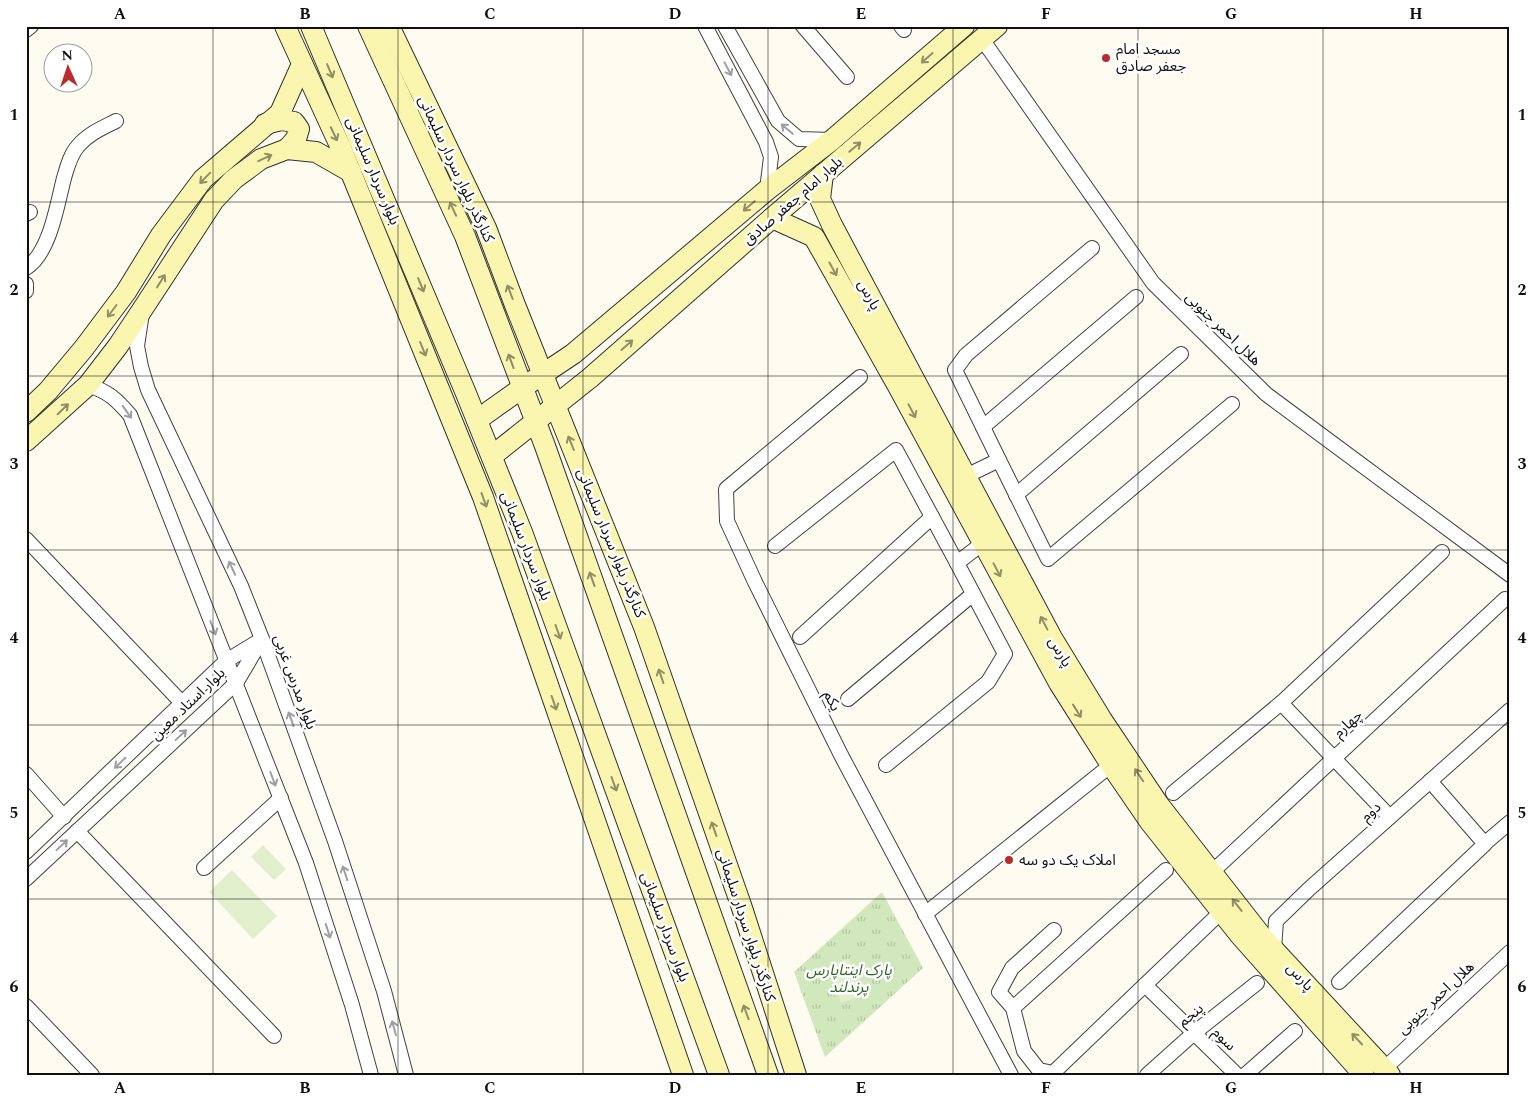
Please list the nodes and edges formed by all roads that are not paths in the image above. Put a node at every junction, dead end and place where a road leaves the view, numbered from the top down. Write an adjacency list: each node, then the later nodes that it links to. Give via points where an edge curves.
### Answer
1 (31, 26): 11 (street)
2 (285, 26): 13 (street)
3 (311, 26): 27 (street, بلوار سردار سلیمانی, one-way to 27)
4 (368, 26): 39 (street, one-way to 4, via 465,236)
5 (389, 26): 35 (street, کنارگذر بلوار سردار سلیمانی, one-way to 5, via 486,228)
6 (705, 26): 21 (street, one-way to 21, via 766,142 771,157)
7 (726, 26): 17 (street, one-way to 7, via 799,139 778,121)
8 (804, 26): 14 (street)
9 (964, 26): 17 (street, بلوار امام جعفر صادق, one-way to 17)
10 (997, 26): 12 (street, بلوار امام جعفر صادق)
11 (26, 30)
12 (982, 39): 20 (street, بلوار امام جعفر صادق, one-way to 12); 57 (street, هلال احمر جنوبی, via 1153,283 1266,394)
13 (302, 64): 16 (street, via 280,113); 19 (street, one-way to 19)
14 (847, 77)
15 (116, 121): 28 (street, via 92,133 76,148 69,162 45,248)
16 (265, 124): 18 (street, via 282,120 294,122 299,129 296,139); 42 (street, one-way to 42, via 203,179 84,348)
17 (832, 140): 21 (street, بلوار امام جعفر صادق)
18 (287, 149): 19 (street, via 316,152); 32 (street, one-way to 18, via 214,200 234,179 261,159)
19 (351, 172): 26 (street)
20 (823, 174): 22 (street, بلوار امام جعفر صادق); 23 (street, پارس, via 820,199)
21 (768, 190): 33 (street, بلوار امام جعفر صادق, one-way to 33)
22 (772, 218): 24 (street); 37 (street, بلوار امام جعفر صادق, one-way to 22)
23 (832, 225): 24 (street, via 822,224); 49 (street, پارس)
24 (814, 237): 53 (street, پارس, one-way to 53)
25 (1092, 248): 45 (street, via 966,355 955,370)
26 (382, 250): 27 (street); 106 (street, one-way to 106, via 483,498)
27 (411, 261): 43 (street, بلوار سردار سلیمانی, one-way to 43)
28 (26, 268)
29 (26, 284): 30 (street)
30 (26, 291)
31 (1136, 297): 45 (street)
32 (142, 310): 38 (street); 61 (street, بلوار مدرس غربی, one-way to 32, via 241,586 148,390 137,346)
33 (574, 354): 35 (street, بلوار امام جعفر صادق); 37 (street, via 574,364 580,373)
34 (1181, 354): 50 (street)
35 (543, 374): 39 (street, بلوار امام جعفر صادق); 41 (street, کنارگذر بلوار سردار سلیمانی)
36 (860, 377): 86 (street, یکم, via 726,489 727,521 840,755)
37 (590, 378): 41 (street, بلوار امام جعفر صادق)
38 (88, 384): 46 (street, one-way to 38); 62 (street, one-way to 62, via 115,397 130,415)
39 (522, 388): 43 (street, بلوار امام جعفر صادق); 44 (street)
40 (1232, 404): 50 (street, via 1048,559)
41 (556, 406): 44 (street, بلوار امام جعفر صادق); 95 (street, کنارگذر بلوار سردار سلیمانی, one-way to 41, via 644,627)
42 (26, 412)
43 (477, 420): 47 (street, بلوار سردار سلیمانی)
44 (535, 421): 47 (street, بلوار امام جعفر صادق); 101 (street, one-way to 44)
45 (983, 427): 48 (street)
46 (26, 441)
47 (492, 456): 107 (street, بلوار سردار سلیمانی, one-way to 107)
48 (999, 460): 49 (street); 50 (street)
49 (966, 476): 69 (street, پارس, one-way to 49, via 1102,720 1052,638)
50 (1016, 495)
51 (932, 517): 54 (street, via 896,450); 56 (street); 60 (street)
52 (26, 539): 65 (street)
53 (983, 543): 56 (street); 69 (street, پارس, one-way to 69, via 1059,683)
54 (775, 546)
55 (1442, 552): 66 (street)
56 (957, 563): 58 (street)
57 (1510, 575)
58 (974, 594): 64 (street); 70 (street, via 1005,654 988,682)
59 (1505, 599): 68 (street, چهارم)
60 (800, 637)
61 (262, 639): 62 (street, بلوار استاد معین); 63 (street, بلوار استاد معین); 105 (street, بلوار مدرس غربی, one-way to 61, via 384,991 338,850)
62 (226, 661): 63 (street); 65 (street, بلوار استاد معین)
63 (236, 683): 74 (street, one-way to 74); 78 (street, بلوار استاد معین, one-way to 63)
64 (848, 699)
65 (182, 703): 75 (street, بلوار استاد معین, one-way to 75)
66 (1281, 703): 68 (street); 73 (street)
67 (1510, 710): 72 (street, دوم)
68 (1335, 758): 76 (street); 83 (street, چهارم)
69 (1118, 759): 83 (street, پارس, one-way to 69); 85 (street, پارس, via 1150,822); 86 (street)
70 (886, 765)
71 (26, 774): 75 (street)
72 (1430, 781): 76 (street, دوم); 79 (street, via 1485,844)
73 (1173, 793)
74 (280, 798): 81 (street); 104 (street, one-way to 104, via 306,863)
75 (64, 816): 80 (street, بلوار استاد معین)
76 (1390, 816): 87 (street, دوم)
77 (1510, 822): 79 (street)
78 (78, 831): 84 (street, بلوار استاد معین, one-way to 78); 100 (street)
79 (1483, 846): 92 (street)
80 (26, 852)
81 (204, 868)
82 (1166, 870): 97 (street)
83 (1212, 872): 88 (street, پارس, one-way to 83)
84 (26, 879)
85 (1221, 912): 94 (street); 113 (street, پارس)
86 (925, 914): 109 (street, یکم)
87 (1276, 921): 88 (street); 90 (street)
88 (1251, 922): 90 (street, پارس)
89 (1054, 930): 97 (street, via 1012,968 999,992)
90 (1274, 949): 102 (street, پارس, one-way to 90)
91 (1510, 952): 102 (street, هلال احمر جنوبی)
92 (1339, 982)
93 (1257, 983): 99 (street, پنجم)
94 (1145, 985): 97 (street, via 1053,1073 1039,1070 1024,1051); 99 (street, سوم)
95 (771, 999): 101 (street); 108 (street, کنارگذر بلوار سردار سلیمانی)
96 (26, 1006): 103 (street)
97 (1013, 1008)
98 (1295, 1031): 112 (street)
99 (1194, 1033): 110 (street, پنجم); 111 (street, سوم)
100 (274, 1036)
101 (766, 1069)
102 (1387, 1072)
103 (92, 1075)
104 (371, 1075)
105 (406, 1075)
106 (683, 1075)
107 (719, 1075)
108 (796, 1075)
109 (1011, 1075)
110 (1147, 1075)
111 (1237, 1075)
112 (1245, 1075)
113 (1364, 1075)

